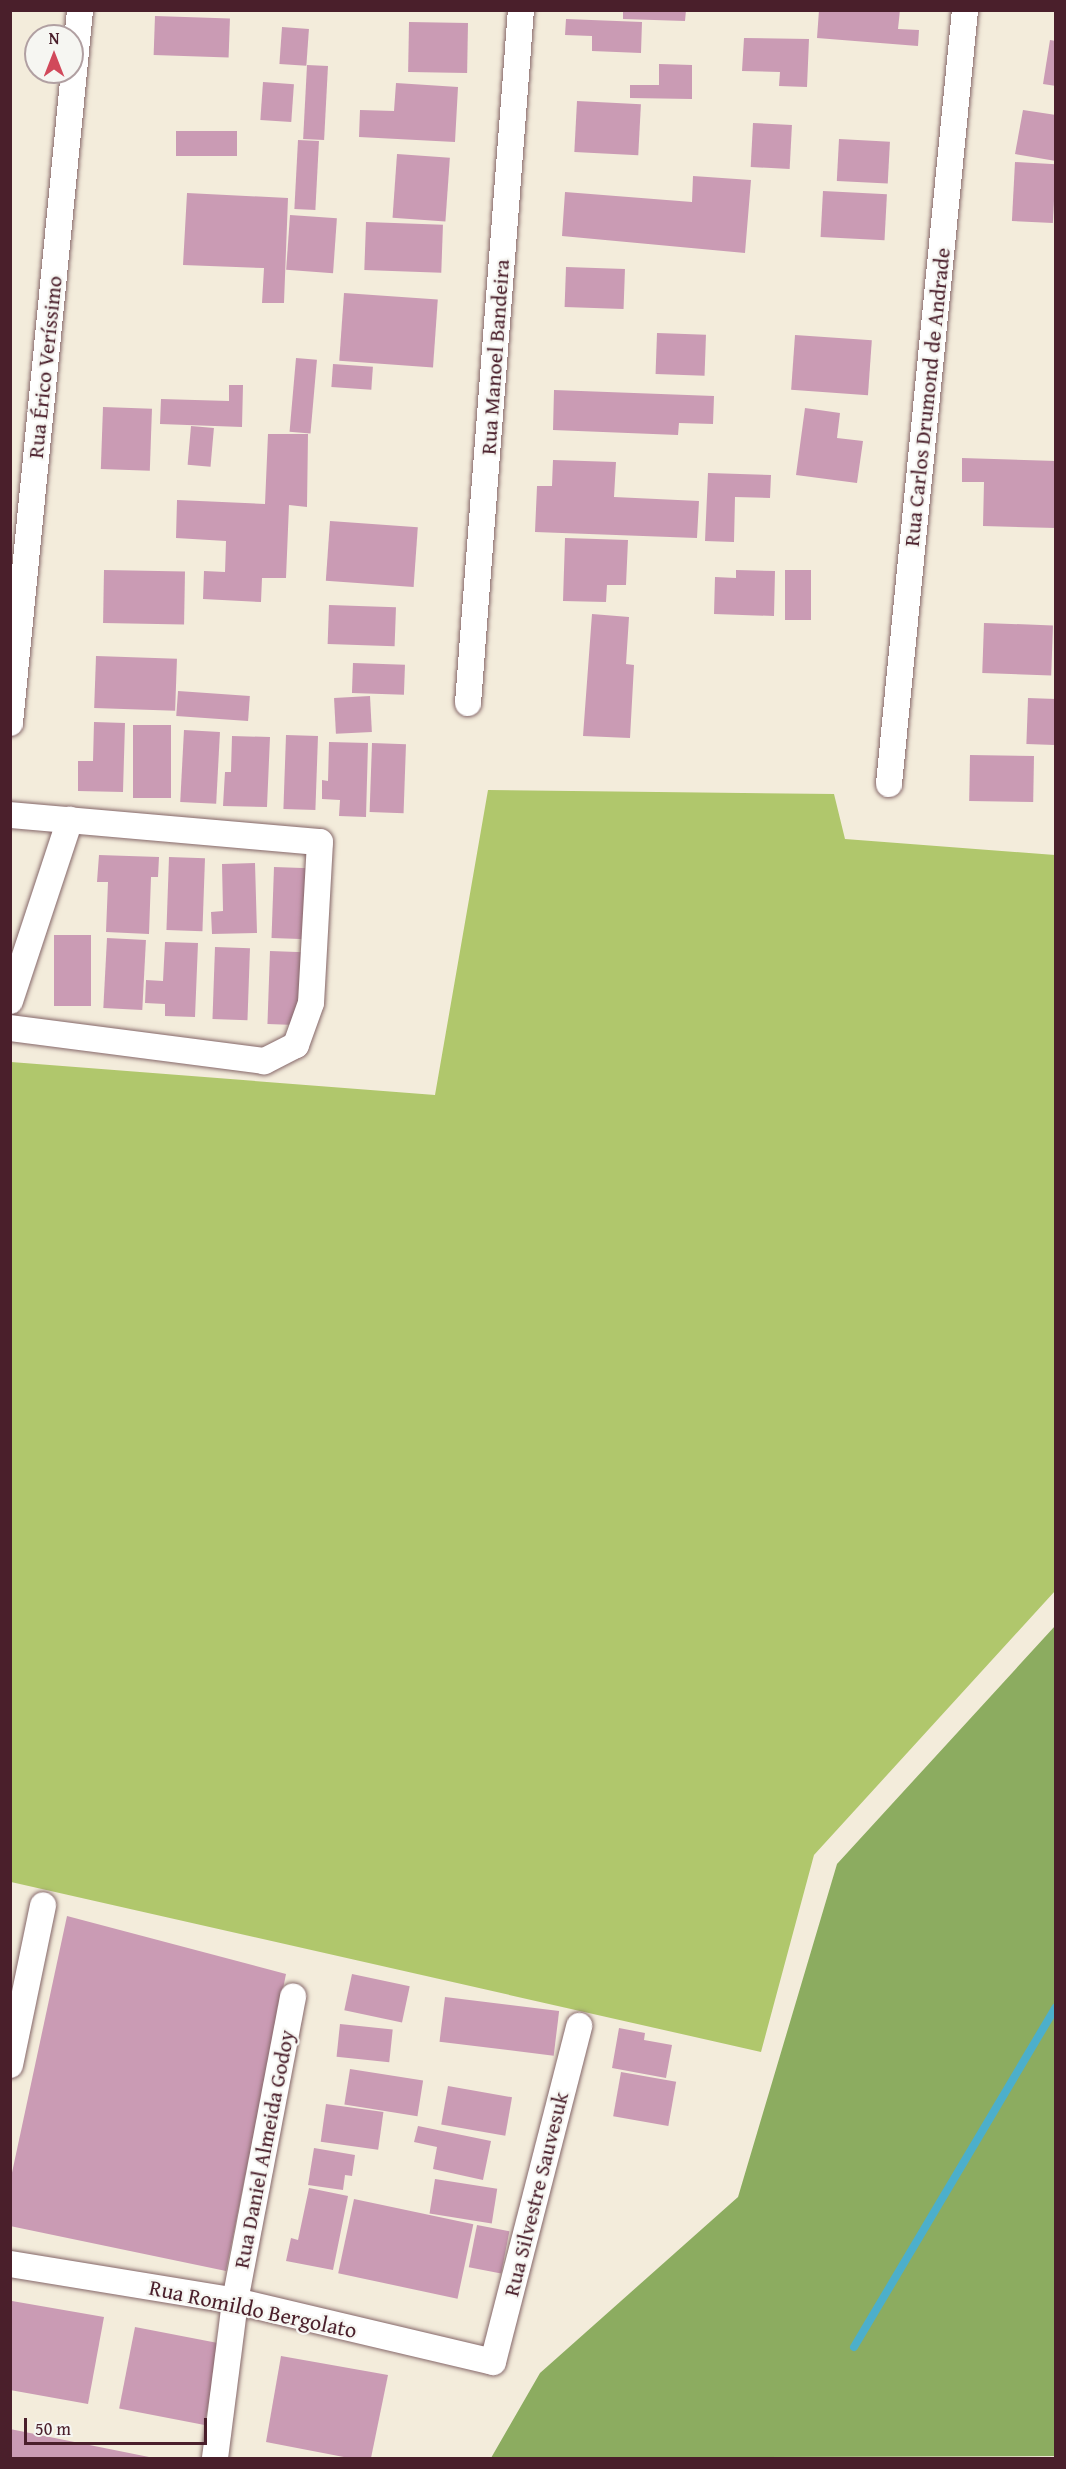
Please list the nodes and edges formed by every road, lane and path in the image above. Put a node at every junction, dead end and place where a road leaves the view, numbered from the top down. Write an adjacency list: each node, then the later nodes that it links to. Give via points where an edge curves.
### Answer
1 (80, 10): 5 (street, Rua Érico Veríssimo)
2 (521, 10): 4 (street, Rua Manoel Bandeira)
3 (965, 10): 6 (street, Rua Carlos Drumond de Andrade)
4 (468, 703)
5 (10, 723)
6 (890, 784)
7 (10, 815): 8 (street)
8 (70, 820): 9 (street); 10 (street, via 320,842 311,1003 296,1045 264,1061)
9 (10, 1001)
10 (10, 1028)
11 (43, 1905): 14 (street)
12 (293, 1996): 16 (street, Rua Daniel Almeida Godoy)
13 (579, 2026): 17 (street, Rua Silvestre Sauvesuk)
14 (10, 2065)
15 (10, 2264): 16 (street, Rua Romildo Bergolato)
16 (236, 2301): 17 (street, Rua Romildo Bergolato); 18 (street, Rua Daniel Almeida Godoy)
17 (493, 2362)
18 (215, 2458)

